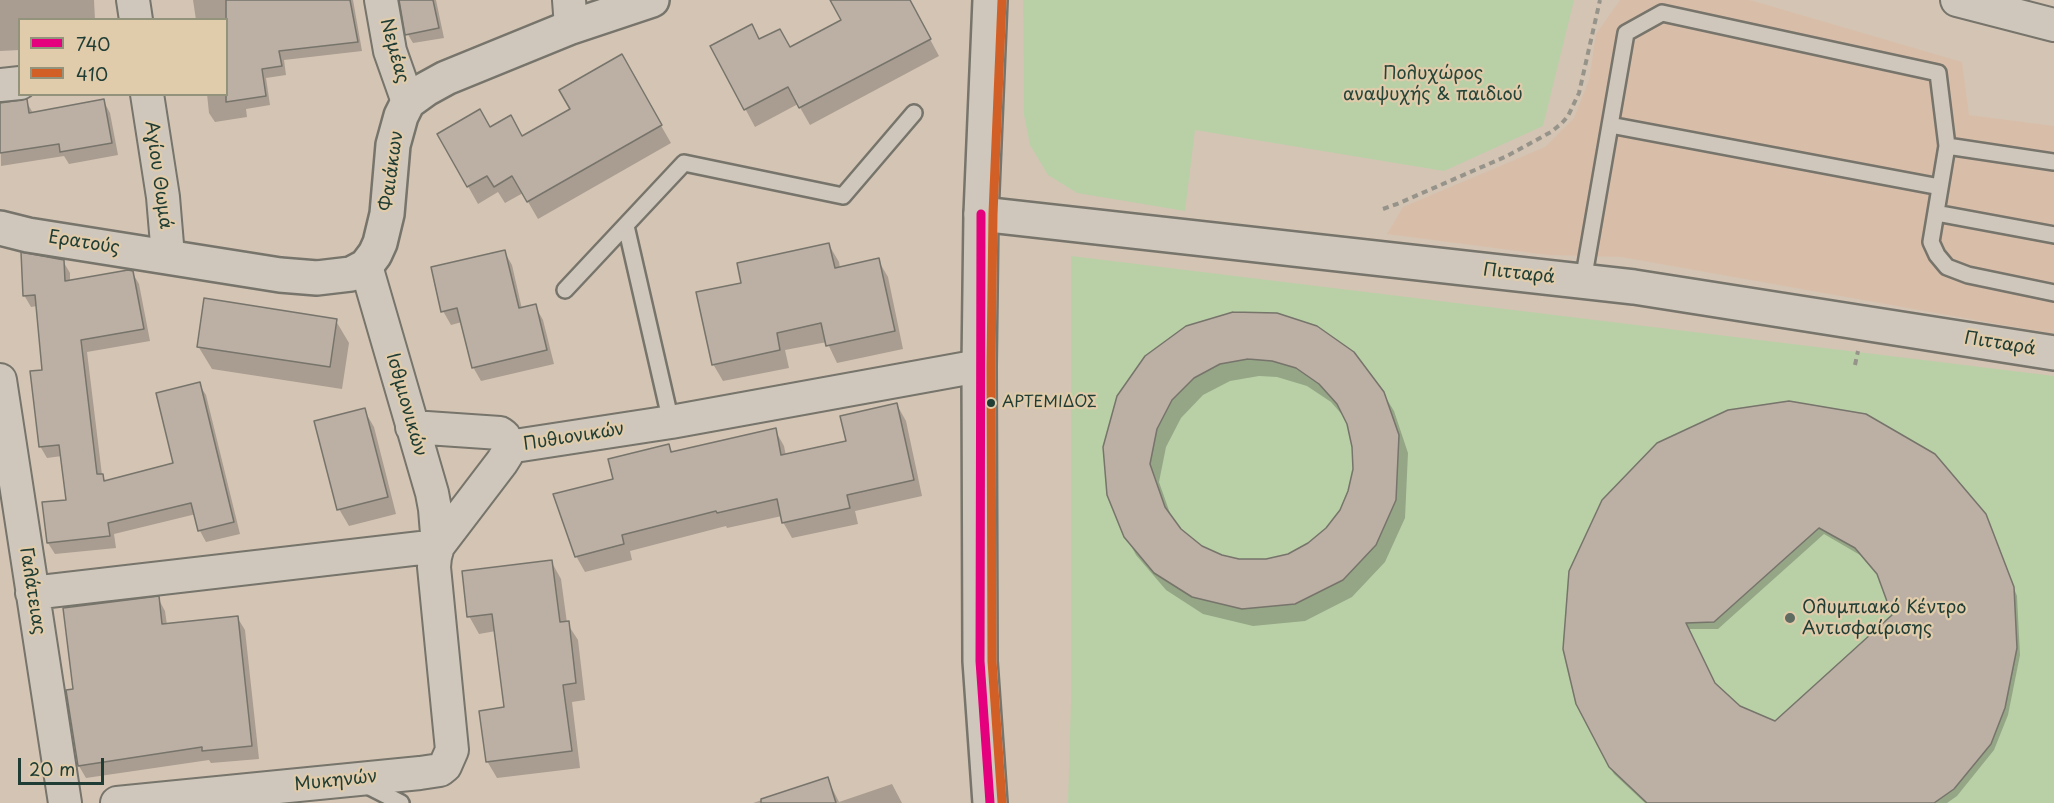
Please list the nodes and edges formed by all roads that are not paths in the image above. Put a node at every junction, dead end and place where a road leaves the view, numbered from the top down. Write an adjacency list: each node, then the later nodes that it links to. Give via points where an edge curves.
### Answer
1 (133, 0): 7 (street)
2 (381, 0): 12 (street, Νεμέας, via 390,51)
3 (652, 0): 6 (street)
4 (990, 0): 19 (street)
5 (1956, 0): 8 (street)
6 (570, 13): 12 (street)
7 (136, 18)
8 (2054, 25)
9 (18, 83): 10 (street)
10 (0, 85)
11 (147, 96): 23 (street, Αγίου Θωμά)
12 (408, 102): 24 (street, Φαιάκων, via 393,145 387,214 380,243)
13 (914, 113): 20 (lane, via 843,196 684,164)
14 (1610, 125): 15 (lane, via 1626,33 1662,13 1938,73); 17 (lane); 25 (lane)
15 (1947, 146): 16 (lane); 17 (lane)
16 (2054, 162)
17 (1940, 187): 18 (lane)
18 (1936, 213): 22 (lane); 27 (lane, via 1931,242 1947,267)
19 (981, 214): 25 (street, Πιτταρά); 29 (street)
20 (626, 226): 26 (lane); 31 (lane)
21 (0, 228): 23 (street, Ερατούς)
22 (2054, 235)
23 (168, 256): 24 (street, via 317,278 351,274)
24 (366, 266): 32 (street, Ισθμιονικών)
25 (1583, 281): 28 (street, Πιτταρά)
26 (565, 290)
27 (2054, 293)
28 (2054, 353)
29 (979, 366): 31 (street, Πυθιονικών); 40 (street, via 980,662)
30 (0, 380): 35 (street, Γαλάτειας)
31 (671, 422): 33 (street, Πυθιονικών)
32 (412, 427): 33 (street, via 495,432 504,436); 34 (street, Ισθμιονικών, via 434,501)
33 (508, 447): 34 (street, Πυθιονικών, via 502,462)
34 (438, 546): 35 (street); 36 (street, Μυκηνών, via 434,567 452,750 445,766 433,772)
35 (32, 593): 37 (street, Γαλάτειας)
36 (358, 791): 38 (street, Μυκηνών); 39 (lane)
37 (65, 803)
38 (117, 803)
39 (401, 803)
40 (990, 803)

